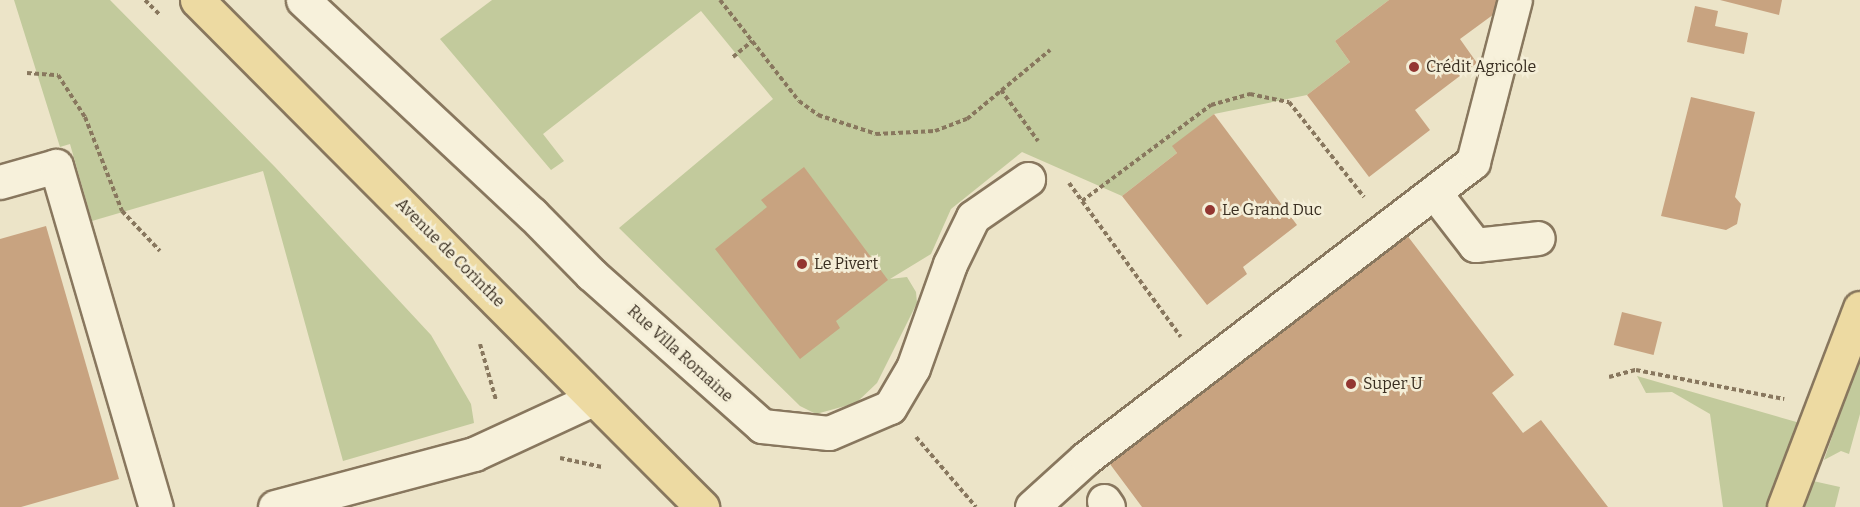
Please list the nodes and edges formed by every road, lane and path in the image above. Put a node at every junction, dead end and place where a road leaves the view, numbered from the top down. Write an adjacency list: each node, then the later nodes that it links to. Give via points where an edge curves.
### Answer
1 (145, 0): 6 (path)
2 (197, 0): 26 (main road, Avenue de Corinthe, via 530,333)
3 (303, 0): 27 (street, Rue Villa Romaine, via 591,274 762,426 829,433)
4 (720, 0): 7 (path)
5 (1515, 0): 16 (street, via 1473,162)
6 (161, 17)
7 (752, 41): 9 (path); 11 (path, via 799,100 818,115 876,134 935,131 967,119)
8 (1050, 50): 11 (path)
9 (733, 57)
10 (27, 73): 20 (path, via 58,75 85,117 122,211)
11 (1001, 90): 12 (path)
12 (1042, 146)
13 (1062, 173): 17 (path)
14 (1028, 179): 27 (street, via 973,216 950,264 913,368)
15 (0, 182): 30 (street, via 56,166)
16 (1434, 192): 18 (street); 19 (street, via 1475,244)
17 (1082, 201): 18 (path, via 1211,105 1250,94 1289,102); 23 (path)
18 (1388, 227): 23 (street)
19 (1538, 238)
20 (160, 251)
21 (1860, 308): 35 (main road)
22 (480, 342): 28 (path, via 498,409)
23 (1203, 368): 34 (street, via 1086,458)
24 (1609, 377): 25 (path, via 1636,370)
25 (1786, 399)
26 (591, 400): 28 (street); 32 (main road, Avenue de Corinthe)
27 (890, 407): 33 (path)
28 (516, 435): 29 (path, via 541,454); 31 (street, via 474,454)
29 (608, 469)
30 (156, 507)
31 (274, 507)
32 (702, 507)
33 (976, 507)
34 (1032, 507)
35 (1784, 507)

